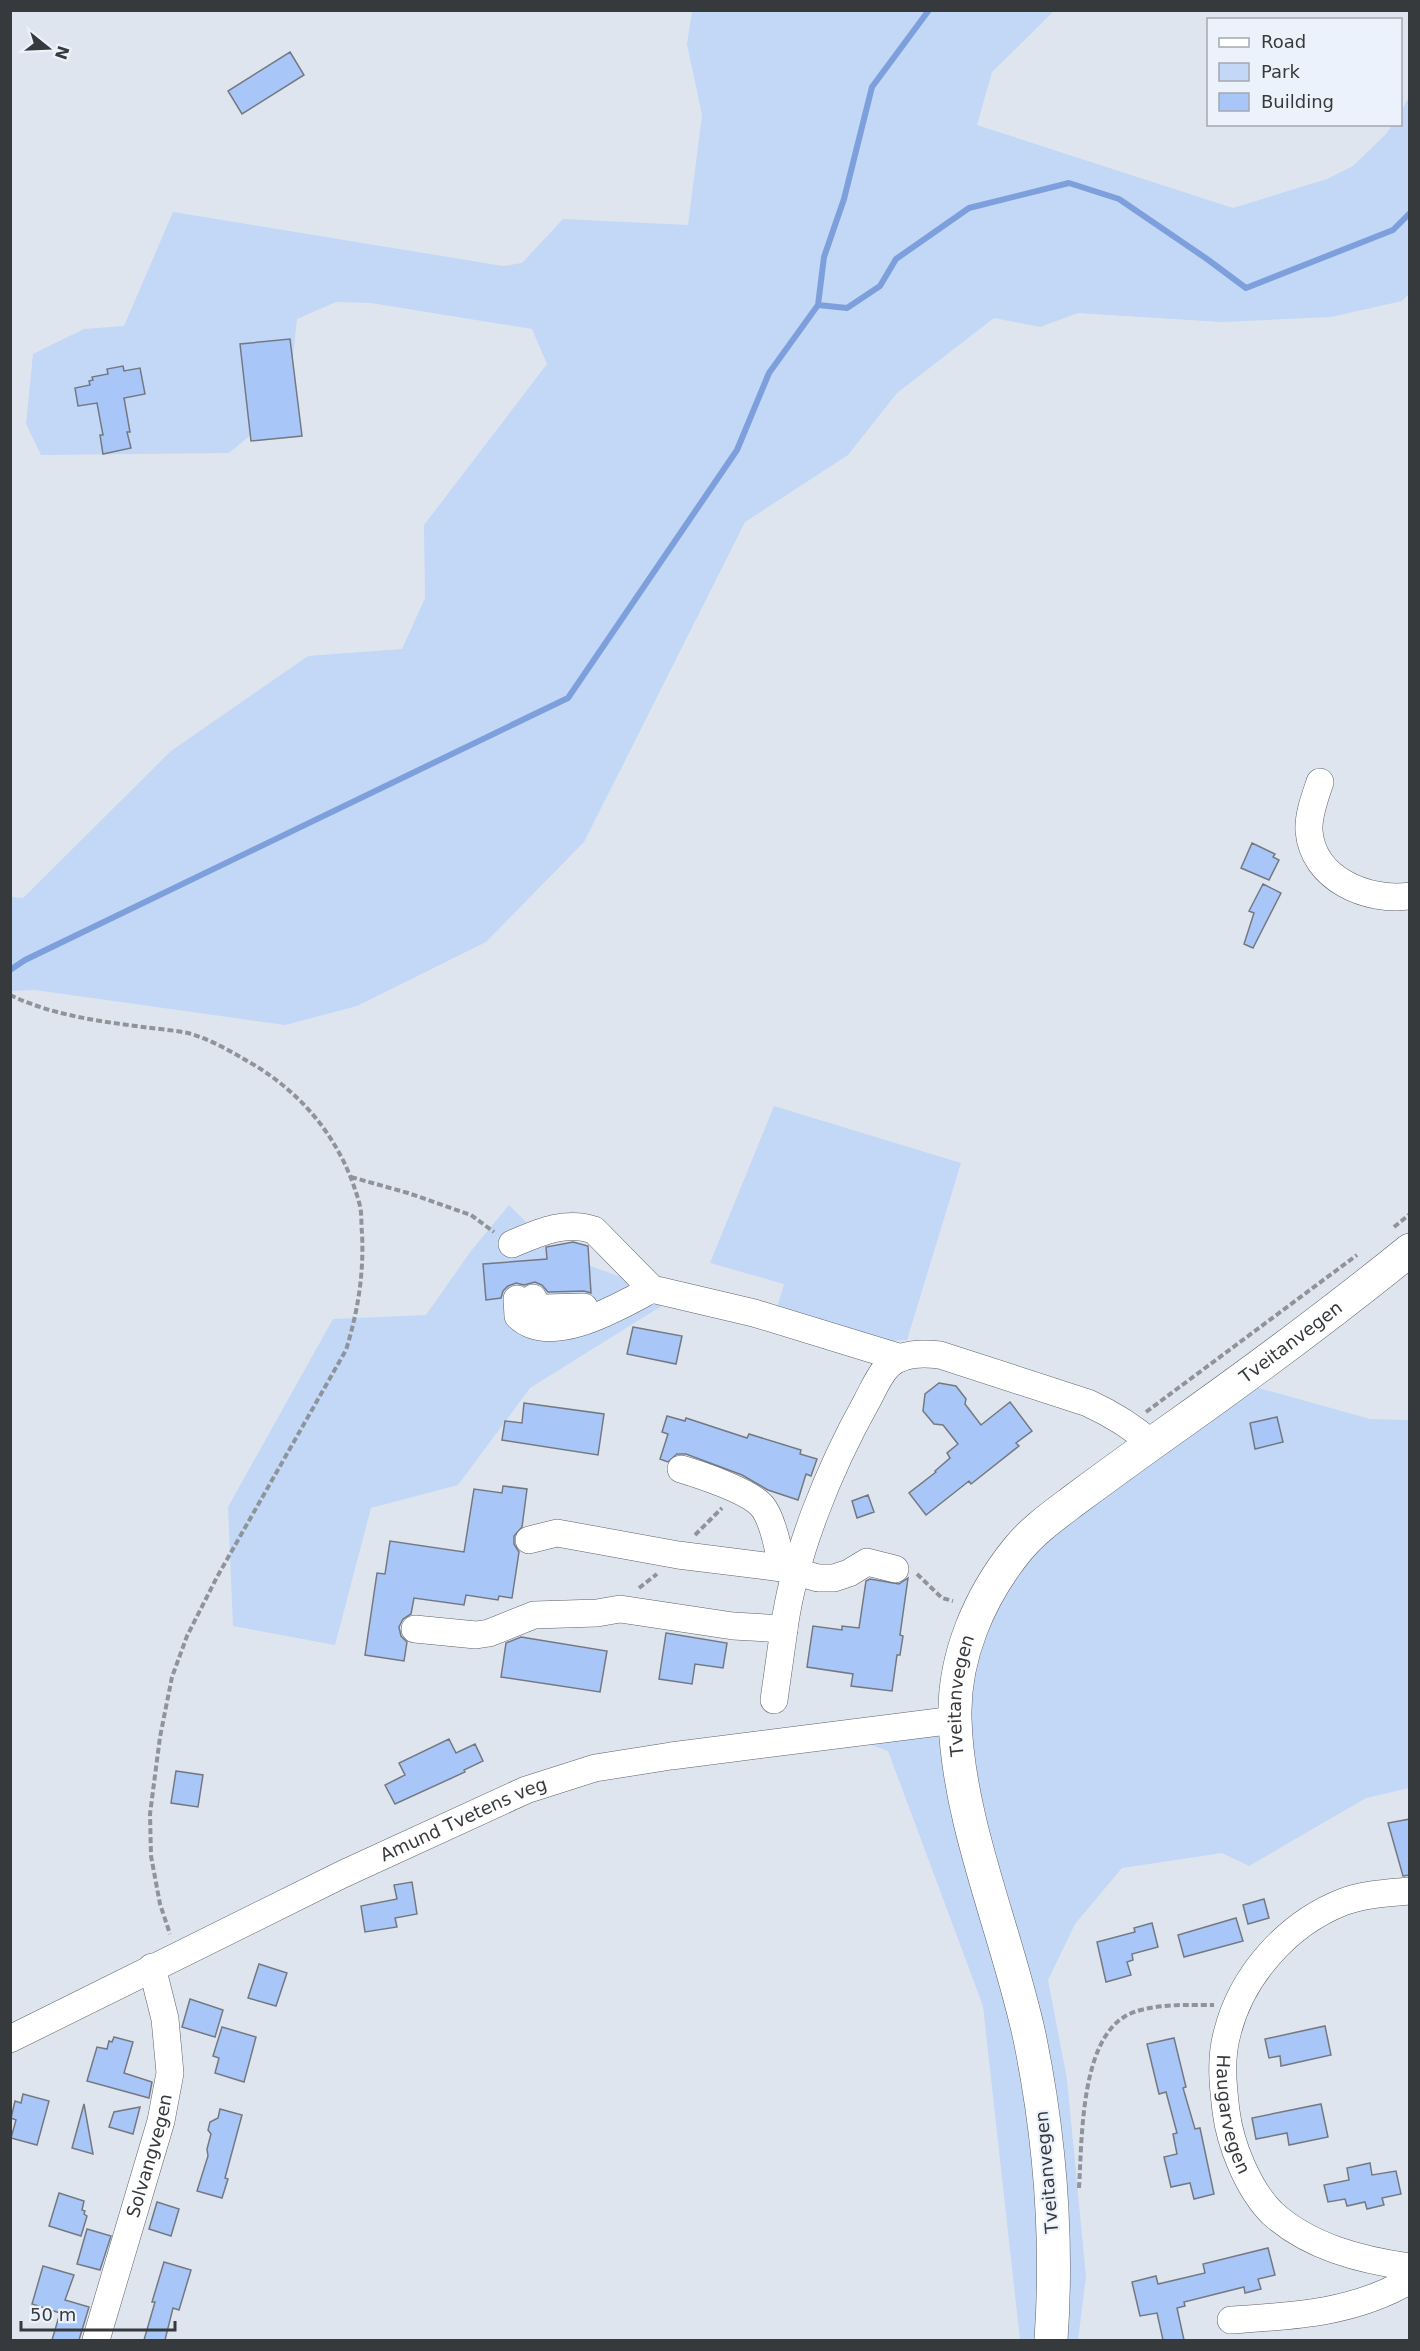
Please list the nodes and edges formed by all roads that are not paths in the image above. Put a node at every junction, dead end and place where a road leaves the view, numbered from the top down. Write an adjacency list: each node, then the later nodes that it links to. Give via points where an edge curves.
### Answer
1 (1320, 782): 2 (street, via 1309,830 1313,852 1323,866 1358,890 1378,896)
2 (1410, 896)
3 (1401, 1239): 8 (main road, Tveitanvegen, via 1356,1293)
4 (512, 1244): 5 (street, via 545,1230 584,1226 594,1230)
5 (652, 1288): 6 (street, via 613,1311 541,1329 524,1323 518,1316); 7 (street, via 754,1313)
6 (525, 1298)
7 (901, 1358): 8 (street, via 922,1353 940,1355 1088,1403); 12 (street, via 888,1365 860,1414)
8 (1141, 1434): 16 (main road, Tveitanvegen, via 1019,1548 996,1579 968,1637 960,1668)
9 (681, 1469): 12 (street, via 752,1497 763,1507)
10 (529, 1540): 12 (street, via 556,1533)
11 (896, 1569): 12 (street, via 867,1562 834,1578)
12 (789, 1570): 14 (street)
13 (415, 1629): 14 (street, via 476,1635 534,1615 620,1609 733,1626)
14 (784, 1629): 15 (street)
15 (774, 1700)
16 (955, 1720): 18 (street, Amund Tvetens veg, via 595,1768 526,1790); 24 (main road, Tveitanvegen, via 974,1832 1015,1977 1038,2081 1052,2220)
17 (1410, 1891): 20 (street, Haugarvegen, via 1378,1893 1343,1902 1312,1918 1258,1966 1236,2006 1226,2035 1222,2081 1228,2133 1245,2174 1271,2212 1307,2238 1345,2254)
18 (152, 1967): 19 (street, Amund Tvetens veg); 23 (street, Solvangvegen, via 165,2019 170,2073 161,2121)
19 (10, 2039)
20 (1410, 2267)
21 (1410, 2280): 22 (street, via 1350,2306 1296,2316)
22 (1231, 2320)
23 (96, 2340)
24 (1051, 2340)

